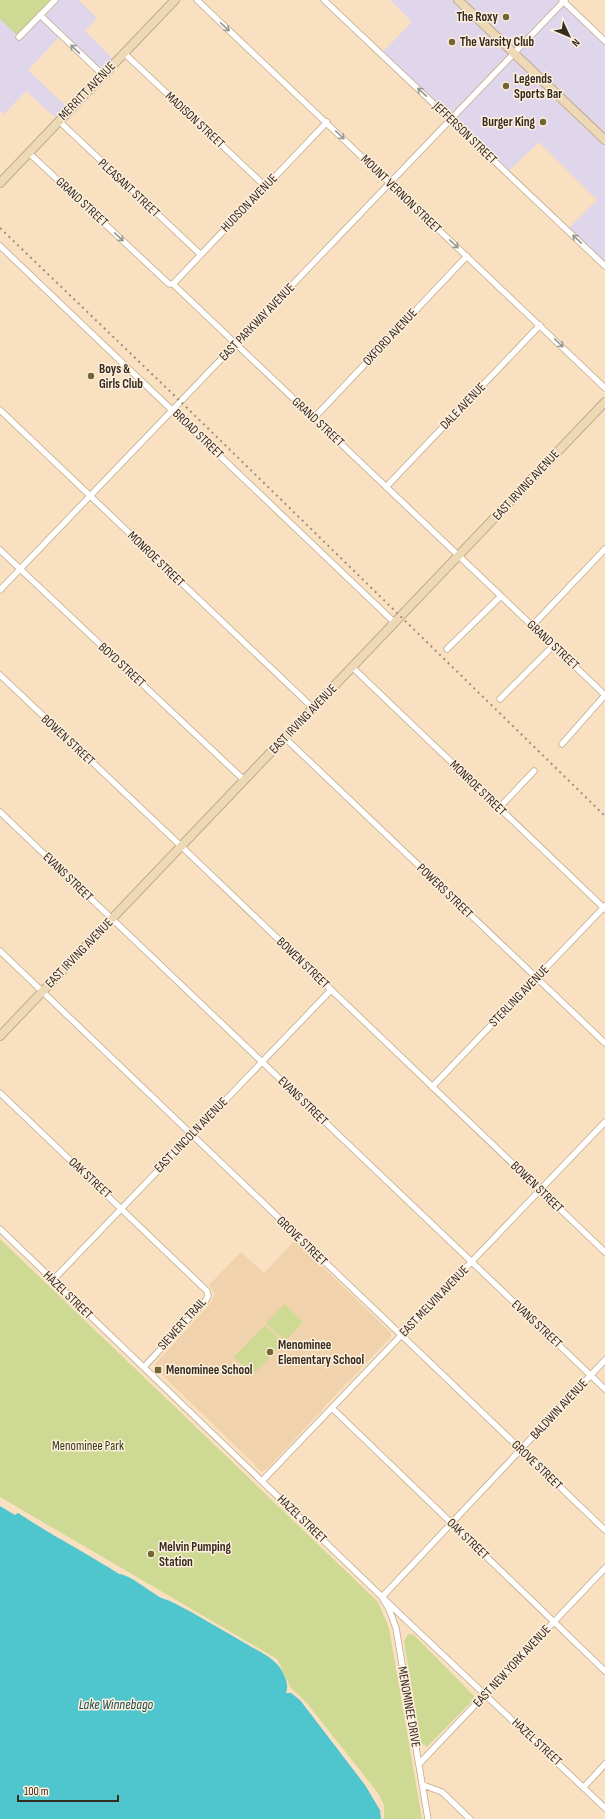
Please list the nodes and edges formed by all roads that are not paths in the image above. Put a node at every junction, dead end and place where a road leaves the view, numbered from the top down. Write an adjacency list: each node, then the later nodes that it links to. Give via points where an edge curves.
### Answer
1 (55, 0): 7 (street)
2 (175, 0): 10 (street, MERRITT AVENUE)
3 (196, 0): 15 (street, MOUNT VERNON STREET, one-way to 15)
4 (324, 0): 13 (street, JEFFERSON STREET, one-way to 4)
5 (458, 0): 11 (street)
6 (563, 1): 9 (street); 11 (street, EAST PARKWAY AVENUE)
7 (40, 15): 8 (street); 12 (street, one-way to 7)
8 (19, 37)
9 (605, 41)
10 (124, 53): 12 (street, MERRITT AVENUE); 20 (street, MADISON STREET)
11 (514, 54): 13 (street, EAST PARKWAY AVENUE); 16 (street)
12 (103, 75): 14 (street, MERRITT AVENUE)
13 (452, 119): 19 (street, EAST PARKWAY AVENUE); 24 (street, JEFFERSON STREET, one-way to 13)
14 (59, 122): 17 (street, MERRITT AVENUE); 22 (street, PLEASANT STREET)
15 (326, 122): 19 (street, MOUNT VERNON STREET, one-way to 19); 20 (street, HUDSON AVENUE)
16 (605, 140)
17 (29, 153): 18 (street, MERRITT AVENUE); 25 (street, GRAND STREET, one-way to 25, via 169,284)
18 (0, 183)
19 (390, 183): 23 (street, MOUNT VERNON STREET, one-way to 23); 27 (street, EAST PARKWAY AVENUE)
20 (265, 186): 22 (street, HUDSON AVENUE)
21 (0, 246): 30 (street, BROAD STREET)
22 (200, 254): 25 (street, HUDSON AVENUE)
23 (467, 256): 26 (street, MOUNT VERNON STREET); 32 (street, OXFORD AVENUE)
24 (605, 266)
25 (173, 284): 27 (street, GRAND STREET)
26 (540, 325): 28 (street, MOUNT VERNON STREET, one-way to 28); 33 (street, DALE AVENUE)
27 (236, 344): 30 (street, EAST PARKWAY AVENUE); 32 (street, GRAND STREET)
28 (605, 388)
29 (605, 402): 37 (street, EAST IRVING AVENUE)
30 (172, 409): 34 (street, EAST PARKWAY AVENUE); 41 (street, BROAD STREET)
31 (0, 410): 34 (street, MONROE STREET)
32 (314, 418): 33 (street, GRAND STREET)
33 (386, 487): 37 (street, GRAND STREET)
34 (90, 495): 38 (street, EAST PARKWAY AVENUE); 49 (street, MONROE STREET)
35 (605, 549): 42 (street)
36 (0, 550): 38 (street, BOYD STREET)
37 (458, 557): 40 (street, GRAND STREET); 41 (street, EAST IRVING AVENUE)
38 (20, 568): 39 (street, EAST PARKWAY AVENUE); 53 (street, BOYD STREET)
39 (0, 590)
40 (501, 596): 42 (street, GRAND STREET); 44 (street)
41 (395, 623): 45 (street, EAST IRVING AVENUE)
42 (532, 626): 43 (street, GRAND STREET)
43 (553, 646): 47 (street, GRAND STREET); 48 (street)
44 (447, 649)
45 (352, 667): 49 (street, EAST IRVING AVENUE); 54 (street, MONROE STREET)
46 (0, 675): 56 (street, BOWEN STREET)
47 (605, 695): 51 (street)
48 (500, 699)
49 (313, 708): 50 (street, EAST IRVING AVENUE)
50 (285, 738): 53 (street, EAST IRVING AVENUE); 60 (street, POWERS STREET)
51 (562, 744)
52 (534, 771): 54 (street)
53 (244, 780): 56 (street, EAST IRVING AVENUE)
54 (499, 808): 57 (street, MONROE STREET)
55 (0, 812): 58 (street, EVANS STREET)
56 (181, 846): 58 (street, EAST IRVING AVENUE); 61 (street, BOWEN STREET)
57 (605, 907): 60 (street, STERLING AVENUE)
58 (112, 919): 62 (street, EAST IRVING AVENUE); 65 (street, EVANS STREET)
59 (0, 952): 62 (street, GROVE STREET)
60 (536, 978): 64 (street, POWERS STREET); 66 (street, STERLING AVENUE)
61 (331, 990): 65 (street, EAST LINCOLN AVENUE); 66 (street, BOWEN STREET)
62 (42, 992): 63 (street, EAST IRVING AVENUE); 69 (street, GROVE STREET)
63 (0, 1036)
64 (605, 1044)
65 (262, 1062): 69 (street, EAST LINCOLN AVENUE); 74 (street, EVANS STREET)
66 (432, 1087): 70 (street, BOWEN STREET)
67 (0, 1093): 71 (street, OAK STREET)
68 (605, 1122): 70 (street, EAST MELVIN AVENUE)
69 (191, 1134): 71 (street, EAST LINCOLN AVENUE); 77 (street, GROVE STREET)
70 (540, 1190): 73 (street, BOWEN STREET); 74 (street, EAST MELVIN AVENUE)
71 (121, 1208): 75 (street, OAK STREET); 76 (street, EAST LINCOLN AVENUE)
72 (0, 1229): 76 (street, HAZEL STREET)
73 (605, 1252)
74 (471, 1262): 77 (street, EAST MELVIN AVENUE); 80 (street, EVANS STREET)
75 (179, 1264): 79 (street, SIEWERT TRAIL, via 207,1291 208,1298)
76 (52, 1280): 79 (street, HAZEL STREET)
77 (401, 1335): 82 (street, EAST MELVIN AVENUE); 83 (street, GROVE STREET)
78 (605, 1360): 80 (street, BALDWIN AVENUE)
79 (144, 1367): 84 (street, HAZEL STREET)
80 (590, 1376): 81 (street, EVANS STREET); 83 (street, BALDWIN AVENUE)
81 (605, 1389)
82 (332, 1408): 84 (street, EAST MELVIN AVENUE); 85 (street, OAK STREET)
83 (521, 1449): 85 (street, BALDWIN AVENUE); 86 (street, GROVE STREET)
84 (262, 1481): 88 (street, HAZEL STREET)
85 (451, 1522): 88 (street, BALDWIN AVENUE); 89 (street, OAK STREET)
86 (605, 1530)
87 (605, 1568): 89 (street, EAST NEW YORK AVENUE)
88 (382, 1597): 91 (street, HAZEL STREET); 92 (street, MENOMINEE DRIVE, via 396,1628)
89 (553, 1622): 90 (street, OAK STREET); 91 (street, EAST NEW YORK AVENUE)
90 (605, 1671)
91 (485, 1694): 92 (street, EAST NEW YORK AVENUE); 95 (street, HAZEL STREET)
92 (419, 1764): 94 (street, MENOMINEE DRIVE)
93 (605, 1764): 95 (street)
94 (423, 1785): 97 (street, MENOMINEE DRIVE); 98 (street, via 442,1792)
95 (584, 1787): 96 (street, HAZEL STREET)
96 (605, 1808)
97 (428, 1819)
98 (470, 1819)

